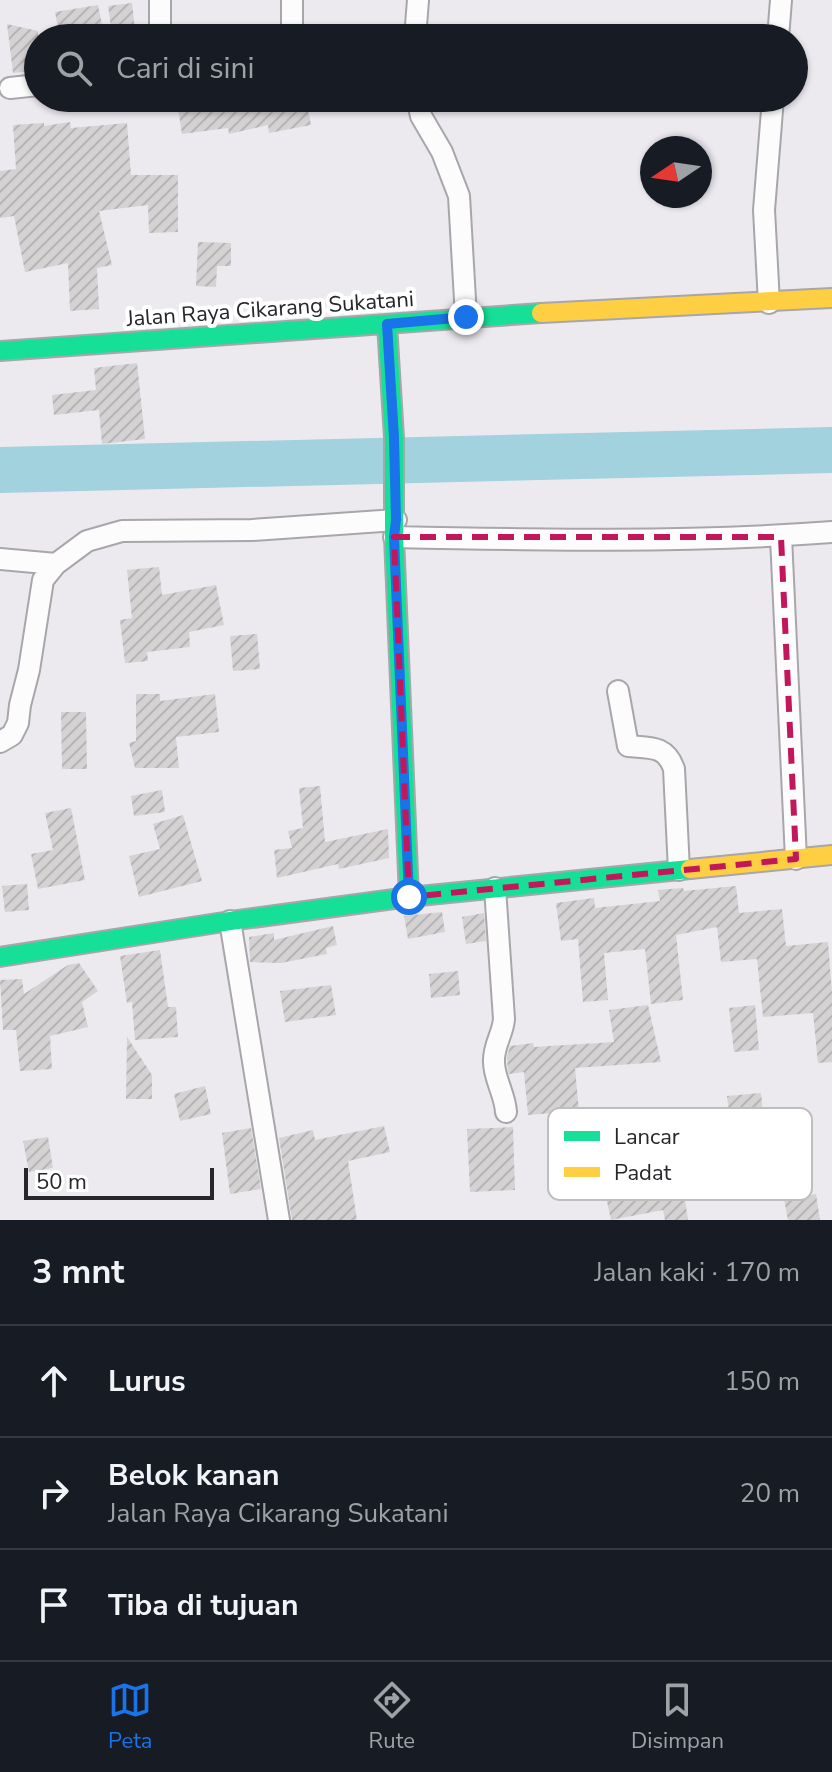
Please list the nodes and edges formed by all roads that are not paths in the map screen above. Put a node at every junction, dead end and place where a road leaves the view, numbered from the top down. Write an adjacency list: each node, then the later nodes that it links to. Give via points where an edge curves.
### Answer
1 (160, 0): 5 (street)
2 (292, 0): 6 (street)
3 (418, 0): 7 (street)
4 (781, 0): 8 (street)
5 (160, 24)
6 (292, 24)
7 (416, 24)
8 (779, 24)
9 (24, 86): 10 (street)
10 (10, 88)
11 (420, 112): 15 (street, via 459,196)
12 (772, 112): 14 (street, via 764,210)
13 (832, 298): 14 (street, Jalan Raya Cikarang Sukatani)
14 (769, 303): 15 (street, Jalan Raya Cikarang Sukatani)
15 (466, 317): 16 (street, Jalan Raya Cikarang Sukatani)
16 (387, 324): 17 (street, Jalan Raya Cikarang Sukatani); 18 (street)
17 (0, 351)
18 (395, 521): 20 (street, via 585,541); 22 (street, via 122,531 87,541); 29 (street)
19 (832, 532): 20 (street)
20 (781, 537): 26 (street)
21 (0, 559): 22 (street)
22 (56, 564): 24 (street, via 43,580 18,723)
23 (618, 691): 27 (street, via 628,746 657,748 674,769)
24 (0, 742)
25 (832, 855): 26 (street)
26 (796, 859): 27 (street)
27 (679, 870): 28 (street)
28 (495, 888): 29 (street); 32 (street, via 504,1019 494,1067)
29 (409, 897): 30 (street)
30 (230, 921): 31 (street); 33 (street)
31 (0, 957)
32 (506, 1112)
33 (279, 1220)

